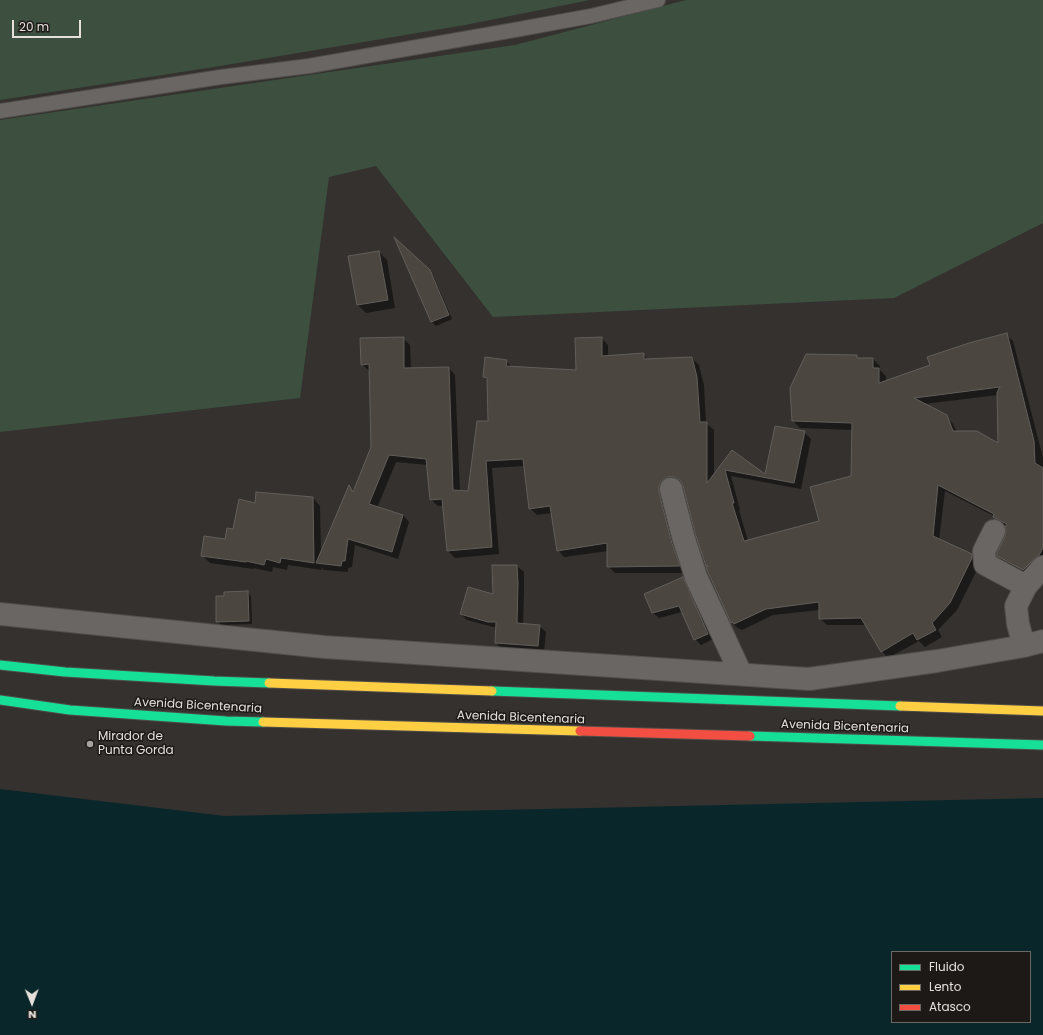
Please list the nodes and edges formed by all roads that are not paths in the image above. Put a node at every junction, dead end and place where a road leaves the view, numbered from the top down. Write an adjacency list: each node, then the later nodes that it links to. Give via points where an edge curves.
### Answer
1 (658, 0): 2 (lane, via 591,16 309,66)
2 (0, 111)
3 (671, 489): 10 (street, via 696,577)
4 (994, 531): 6 (street, via 984,551 985,564)
5 (1043, 567): 6 (street)
6 (1026, 586): 8 (street, via 1016,606 1018,624)
7 (0, 614): 10 (street, via 324,647)
8 (1033, 644): 10 (street, via 809,679)
9 (0, 665): 12 (street, Avenida Bicentenaria, via 65,672 214,681)
10 (741, 674)
11 (0, 700): 13 (street, Avenida Bicentenaria, via 70,710 226,721)
12 (1043, 711)
13 (1043, 745)

